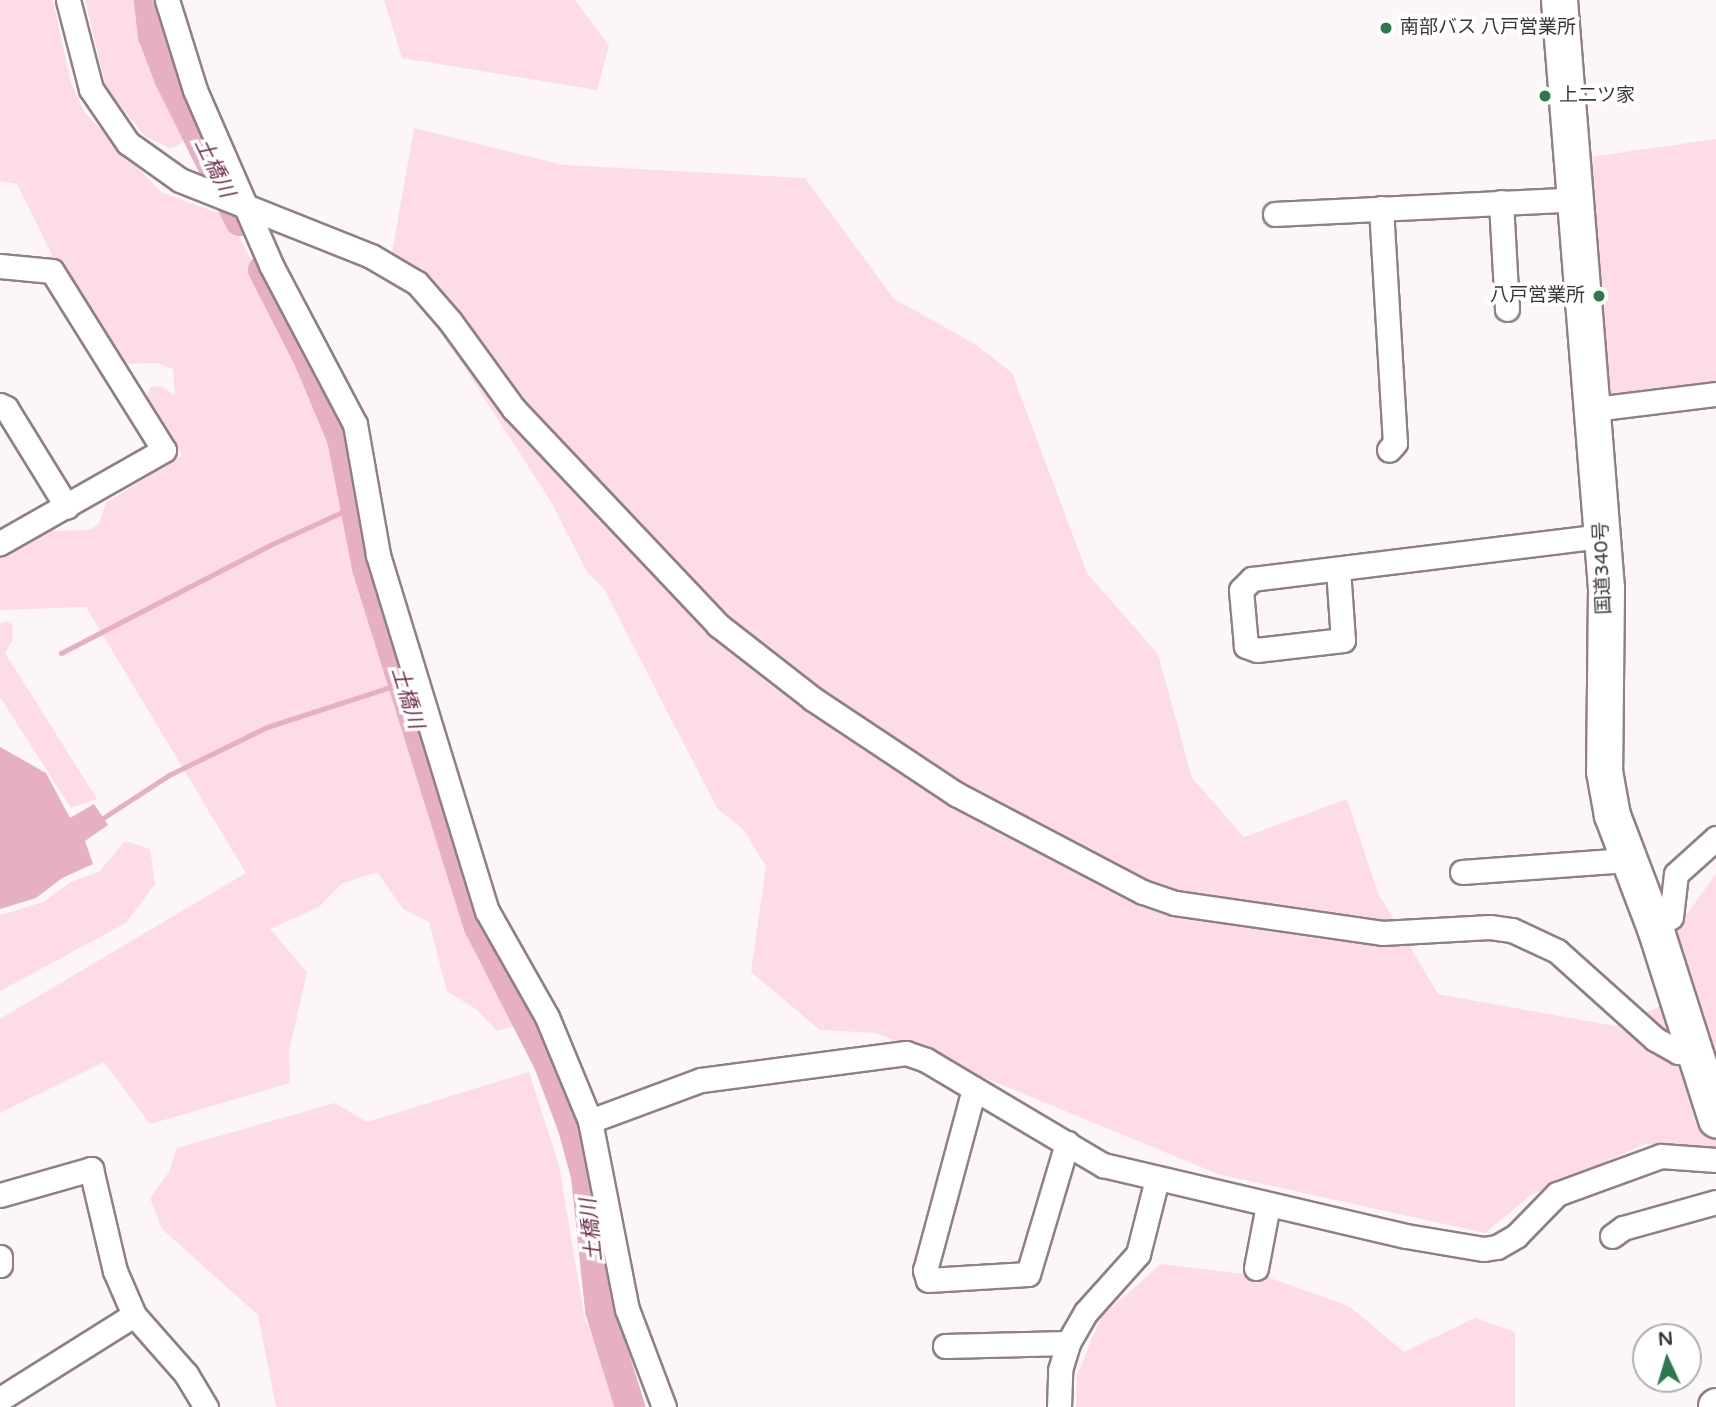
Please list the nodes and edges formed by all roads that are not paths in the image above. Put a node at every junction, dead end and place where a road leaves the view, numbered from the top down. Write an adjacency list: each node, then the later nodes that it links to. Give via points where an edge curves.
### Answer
1 (68, 0): 6 (street, via 90,89 128,143 180,180)
2 (167, 0): 6 (street, via 186,66)
3 (1559, 0): 4 (highway, 国道340号)
4 (1577, 199): 5 (street); 13 (highway, 国道340号)
5 (1502, 202): 7 (street); 10 (street)
6 (246, 203): 23 (street, via 371,256 417,283 514,410 718,625 813,699 956,794 1143,892 1175,903 1382,933 1490,926 1511,930 1557,951 1655,1039 1678,1052); 26 (street, via 271,265 355,424 378,555 487,911 547,1017)
7 (1381, 208): 8 (street); 14 (street, via 1395,443)
8 (1275, 214)
9 (0, 266): 15 (street, via 52,271 164,450)
10 (1507, 309)
11 (1716, 394): 13 (street)
12 (0, 405): 15 (street)
13 (1595, 408): 16 (highway, 国道340号)
14 (1389, 450)
15 (67, 507): 17 (street)
16 (1603, 537): 18 (street); 20 (highway, 国道340号, via 1604,771)
17 (0, 543)
18 (1338, 569): 18 (street, via 1245,582 1241,590 1246,646 1257,650 1343,640)
19 (1716, 838): 22 (street, via 1676,874 1671,917)
20 (1627, 860): 21 (street); 22 (highway, 国道340号)
21 (1462, 872)
22 (1655, 928): 23 (highway, 国道340号)
23 (1696, 1053): 25 (highway, 国道340号)
24 (974, 1089): 26 (street, via 926,1059 884,1054 701,1080); 27 (street); 27 (street, via 925,1270 928,1280 1028,1274)
25 (1716, 1119)
26 (590, 1121): 42 (street, via 627,1309)
27 (1067, 1143): 29 (street, via 1103,1165)
28 (1716, 1160): 32 (street, via 1661,1156 1557,1194 1516,1236 1483,1249)
29 (1157, 1179): 32 (street); 38 (street, via 1138,1254 1086,1312)
30 (0, 1195): 37 (street, via 91,1170 115,1271)
31 (1716, 1202): 33 (street, via 1622,1228)
32 (1268, 1205): 36 (street)
33 (1612, 1236)
34 (0, 1257): 35 (street)
35 (0, 1265)
36 (1256, 1268)
37 (134, 1315): 40 (street); 41 (street, via 186,1374)
38 (1068, 1343): 39 (street); 43 (street, via 1060,1370)
39 (945, 1346)
40 (0, 1399)
41 (206, 1407)
42 (664, 1407)
43 (1059, 1407)

